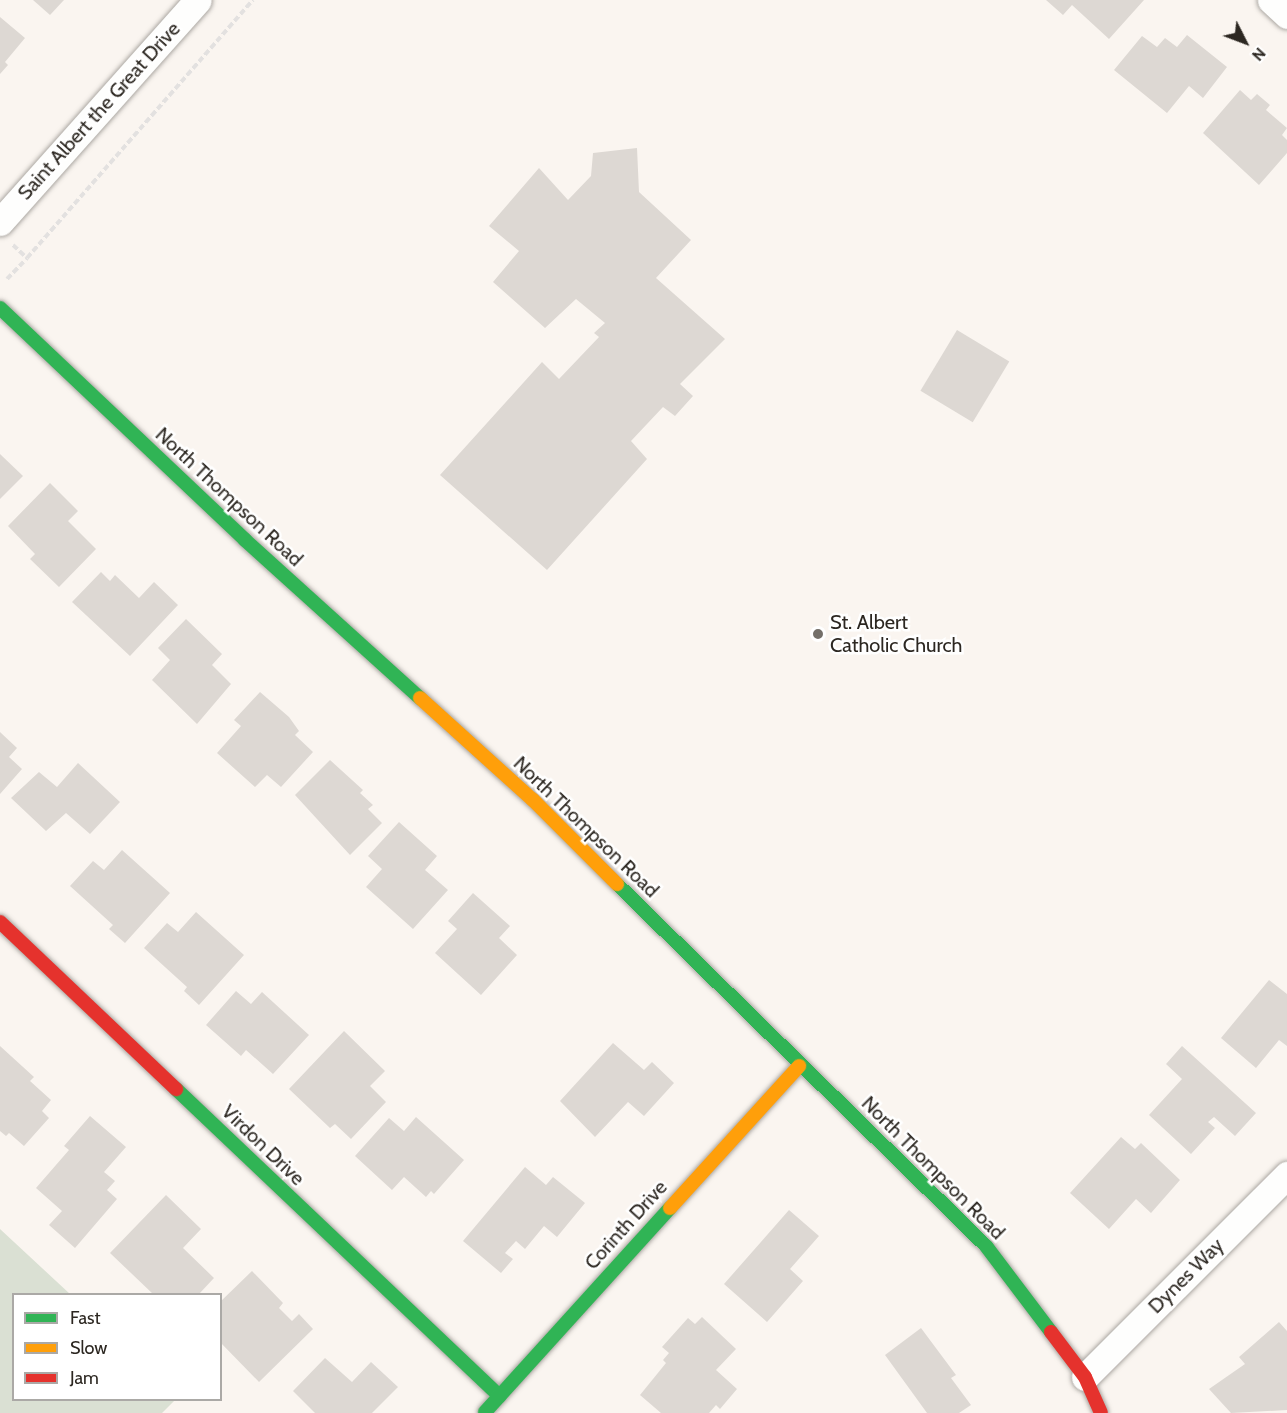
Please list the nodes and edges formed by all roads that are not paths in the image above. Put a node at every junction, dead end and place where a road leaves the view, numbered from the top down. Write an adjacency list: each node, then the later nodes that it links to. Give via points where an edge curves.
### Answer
1 (198, 0): 4 (street, Saint Albert the Great Drive)
2 (1271, 0): 3 (street)
3 (1287, 15)
4 (3, 231)
5 (0, 308): 7 (street, North Thompson Road, via 245,540 533,800)
6 (0, 922): 10 (street, Virdon Drive)
7 (799, 1066): 9 (street, North Thompson Road, via 986,1246); 10 (street, Corinth Drive)
8 (1287, 1175): 9 (street, Dynes Way)
9 (1085, 1377): 12 (street, North Thompson Road)
10 (499, 1396): 11 (street, Corinth Drive)
11 (484, 1413)
12 (1101, 1413)

